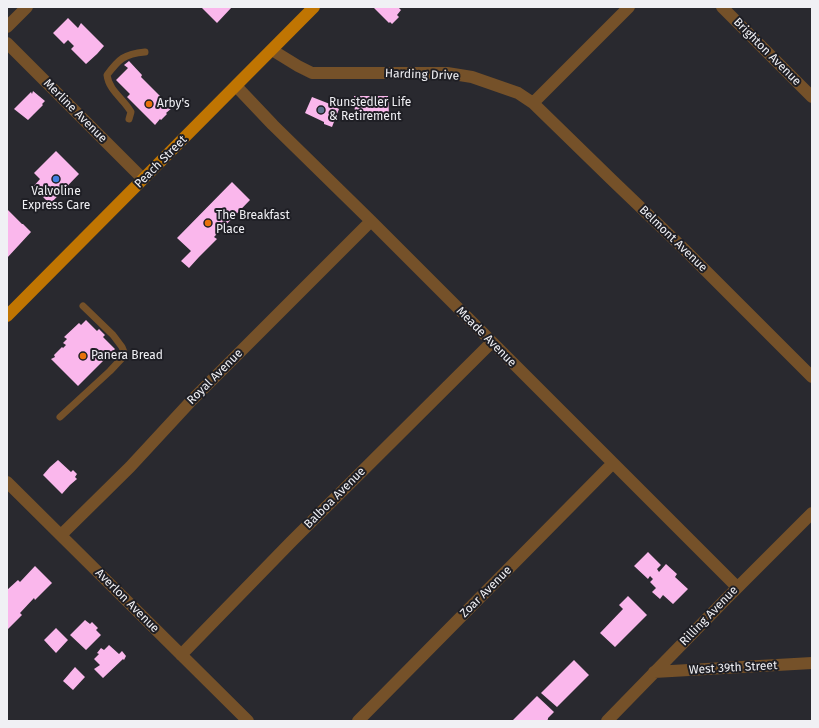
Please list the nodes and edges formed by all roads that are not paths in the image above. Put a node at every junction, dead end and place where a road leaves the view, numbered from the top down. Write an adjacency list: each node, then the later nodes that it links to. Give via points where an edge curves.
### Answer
1 (26, 7): 5 (street)
2 (314, 7): 7 (main road, Peach Street)
3 (629, 7): 11 (street)
4 (722, 7): 10 (street, Brighton Avenue)
5 (7, 26)
6 (7, 43): 13 (street, Merline Avenue)
7 (272, 50): 9 (main road, Peach Street); 11 (street, Harding Drive, via 312,73 447,73 472,77 506,88)
8 (145, 52): 12 (lane, via 121,59 107,75 109,85 131,112)
9 (236, 86): 13 (main road, Peach Street); 14 (street, Meade Avenue, via 278,131)
10 (812, 97)
11 (533, 104): 18 (street, Belmont Avenue)
12 (129, 119)
13 (143, 179): 16 (main road, Peach Street)
14 (371, 221): 17 (street, Meade Avenue); 23 (street, Royal Avenue)
15 (83, 306): 19 (lane, via 113,335 122,347 124,356)
16 (7, 316)
17 (492, 342): 20 (street, Meade Avenue); 25 (street, Balboa Avenue)
18 (812, 377)
19 (60, 417)
20 (613, 463): 24 (street, Meade Avenue); 29 (street, Zoar Avenue)
21 (7, 482): 23 (street, Averlon Avenue)
22 (812, 512): 24 (street, Rilling Avenue)
23 (61, 535): 25 (street, Averlon Avenue)
24 (738, 587): 27 (street, Rilling Avenue)
25 (181, 655): 28 (street, Averlon Avenue)
26 (812, 664): 27 (street, West 39th Street)
27 (654, 672): 30 (street, Rilling Avenue)
28 (248, 721)
29 (358, 721)
30 (607, 721)

